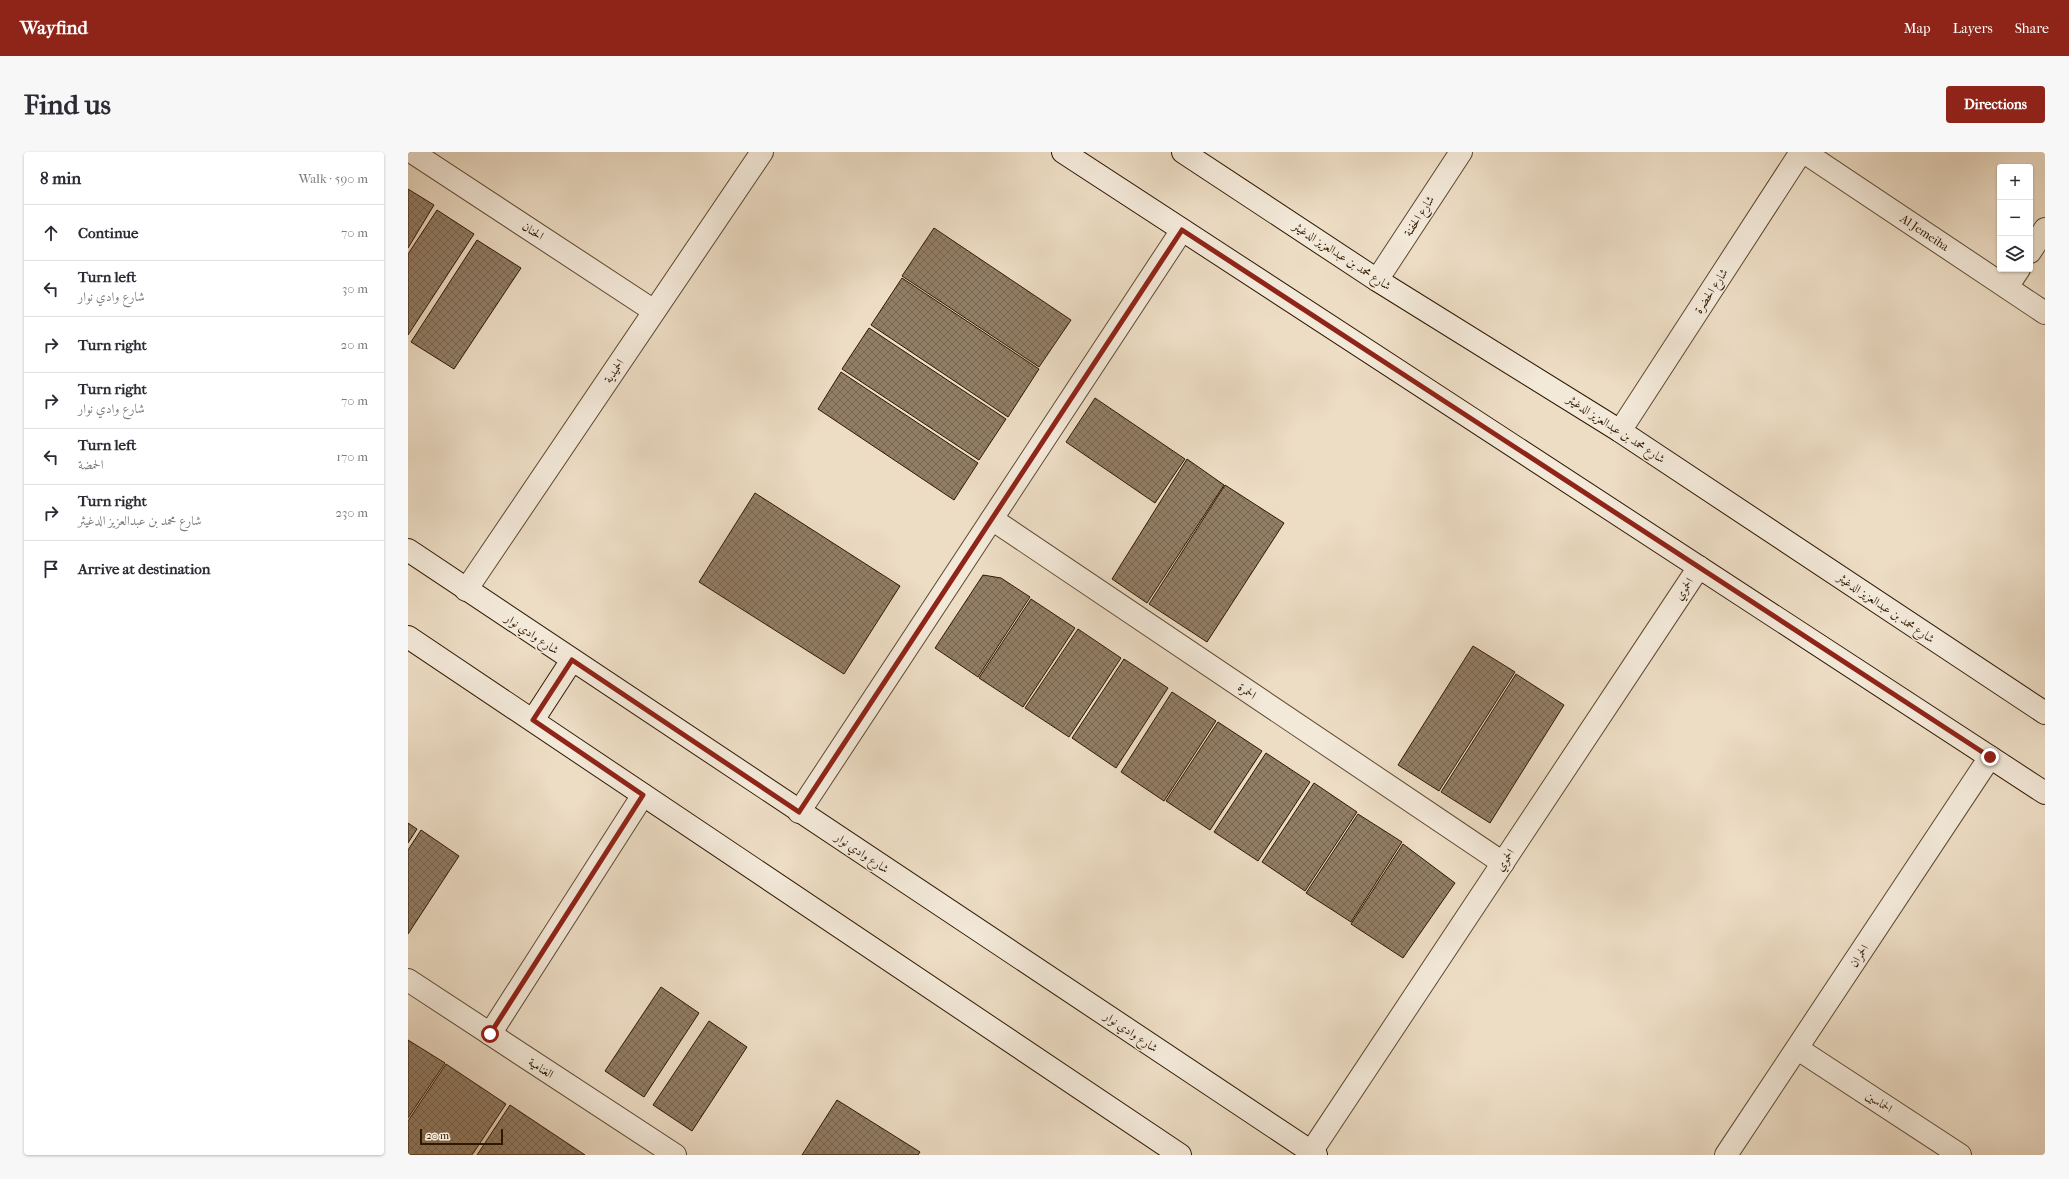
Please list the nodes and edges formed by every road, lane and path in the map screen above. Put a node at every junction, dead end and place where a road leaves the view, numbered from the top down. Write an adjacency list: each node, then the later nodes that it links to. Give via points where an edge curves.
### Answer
1 (412, 152): 13 (street, الحنان)
2 (762, 152): 13 (street, الحميدية)
3 (1063, 152): 8 (street)
4 (1182, 152): 11 (street, شارع محمد بن عبدالعزيز الدغيثر)
5 (1460, 152): 11 (street, شارع الحفنة)
6 (1803, 152): 12 (street, Al Jemeiha); 15 (street, شارع الحضرة)
7 (2045, 229): 9 (street)
8 (1182, 230): 16 (street); 18 (street)
9 (2033, 247)
10 (2017, 272): 12 (street)
11 (1377, 280): 15 (street, شارع محمد بن عبدالعزيز الدغيثر)
12 (2006, 287): 14 (street, Al Jemeiha)
13 (654, 311): 19 (street, الحميدية)
14 (2045, 313)
15 (1620, 431): 22 (street, شارع محمد بن عبدالعزيز الدغيثر)
16 (992, 519): 27 (street); 28 (street, الحمرة)
17 (408, 550): 19 (street, شارع وادي نوار)
18 (1699, 567): 24 (street); 28 (street, الحموي)
19 (466, 590): 21 (street, شارع وادي نوار)
20 (408, 637): 23 (street)
21 (572, 660): 23 (street); 27 (street, شارع وادي نوار)
22 (2045, 713)
23 (533, 720): 26 (street)
24 (1990, 757): 25 (street); 31 (street, الحمران)
25 (2045, 793)
26 (643, 795): 30 (street); 34 (street)
27 (799, 812): 32 (street, شارع وادي نوار)
28 (1503, 863): 32 (street, الحموي)
29 (408, 980): 30 (street, الغنامية)
30 (490, 1034): 33 (street, الغنامية)
31 (1798, 1049): 35 (street, الحمران); 36 (street, الحماسين)
32 (1313, 1154)
33 (675, 1155)
34 (1180, 1155)
35 (1726, 1155)
36 (1960, 1155)

